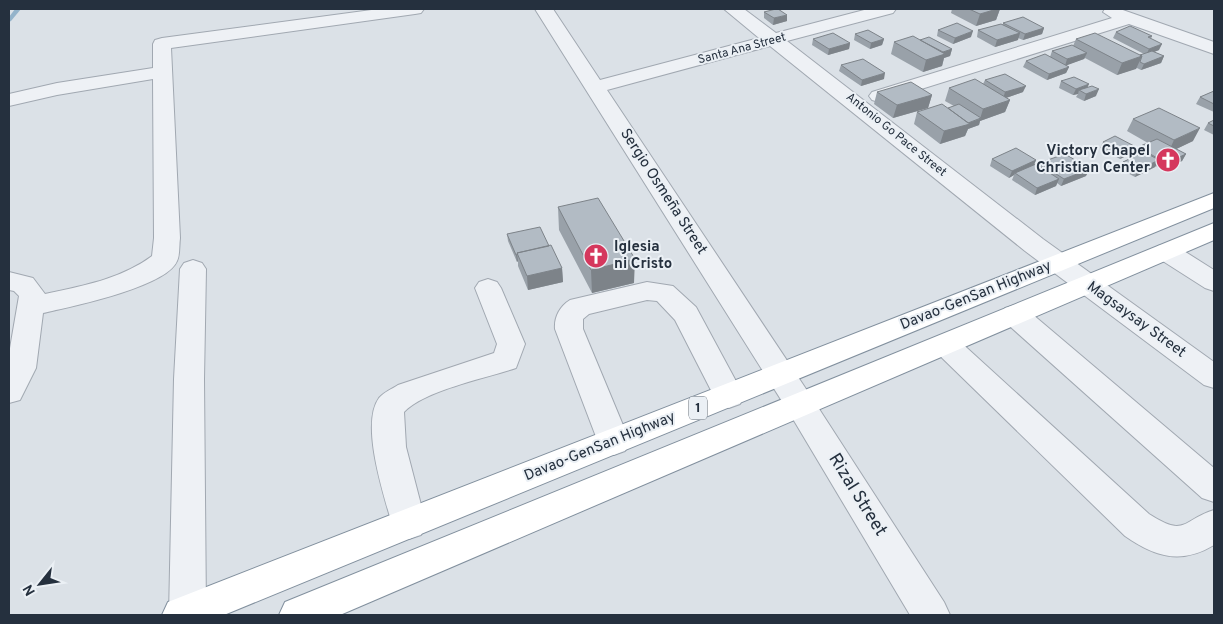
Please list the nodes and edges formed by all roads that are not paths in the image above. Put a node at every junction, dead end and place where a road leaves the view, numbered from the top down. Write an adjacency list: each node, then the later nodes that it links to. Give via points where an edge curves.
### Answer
1 (415, 9): 9 (street, via 162,44)
2 (544, 9): 10 (street, Sergio Osmeña Street)
3 (733, 9): 7 (street, Antonio Go Pace Street)
4 (887, 9): 7 (street, Santa Ana Street)
5 (1102, 9): 6 (street)
6 (1130, 18): 8 (street); 12 (street)
7 (774, 40): 10 (street, Santa Ana Street); 12 (street, Antonio Go Pace Street)
8 (1211, 44)
9 (162, 72): 11 (street); 22 (street, via 165,260 145,274 124,282)
10 (596, 88): 25 (street, Sergio Osmeña Street)
11 (9, 100)
12 (856, 103): 16 (street, Antonio Go Pace Street)
13 (1214, 200): 16 (highway, Davao-GenSan Highway / 1)
14 (1210, 237): 15 (highway)
15 (1167, 252): 19 (street); 20 (highway)
16 (1059, 263): 20 (street, Magsaysay Street); 25 (highway, Davao-GenSan Highway / 1)
17 (193, 269): 34 (street)
18 (9, 281): 22 (street, via 24,283 29,288)
19 (1214, 282)
20 (1088, 285): 23 (highway); 26 (street, Magsaysay Street)
21 (488, 288): 32 (street, via 511,344 506,360 414,390 390,407 388,424 392,456)
22 (31, 308): 27 (street, via 21,368)
23 (1014, 315): 24 (highway); 31 (street)
24 (946, 345): 29 (highway); 33 (street, via 1151,536 1182,543)
25 (781, 375): 28 (highway, Davao-GenSan Highway / 1); 29 (street, Rizal Street)
26 (1214, 377)
27 (9, 392)
28 (729, 396): 30 (highway, Davao-GenSan Highway / 1); 30 (street, via 686,314 664,292 647,291 580,307 572,313 569,328)
29 (801, 406): 35 (highway); 36 (street, Rizal Street)
30 (614, 442): 32 (highway, Davao-GenSan Highway / 1)
31 (1214, 488)
32 (409, 524): 34 (highway, Davao-GenSan Highway / 1)
33 (1214, 526)
34 (184, 614)
35 (298, 615)
36 (931, 615)

